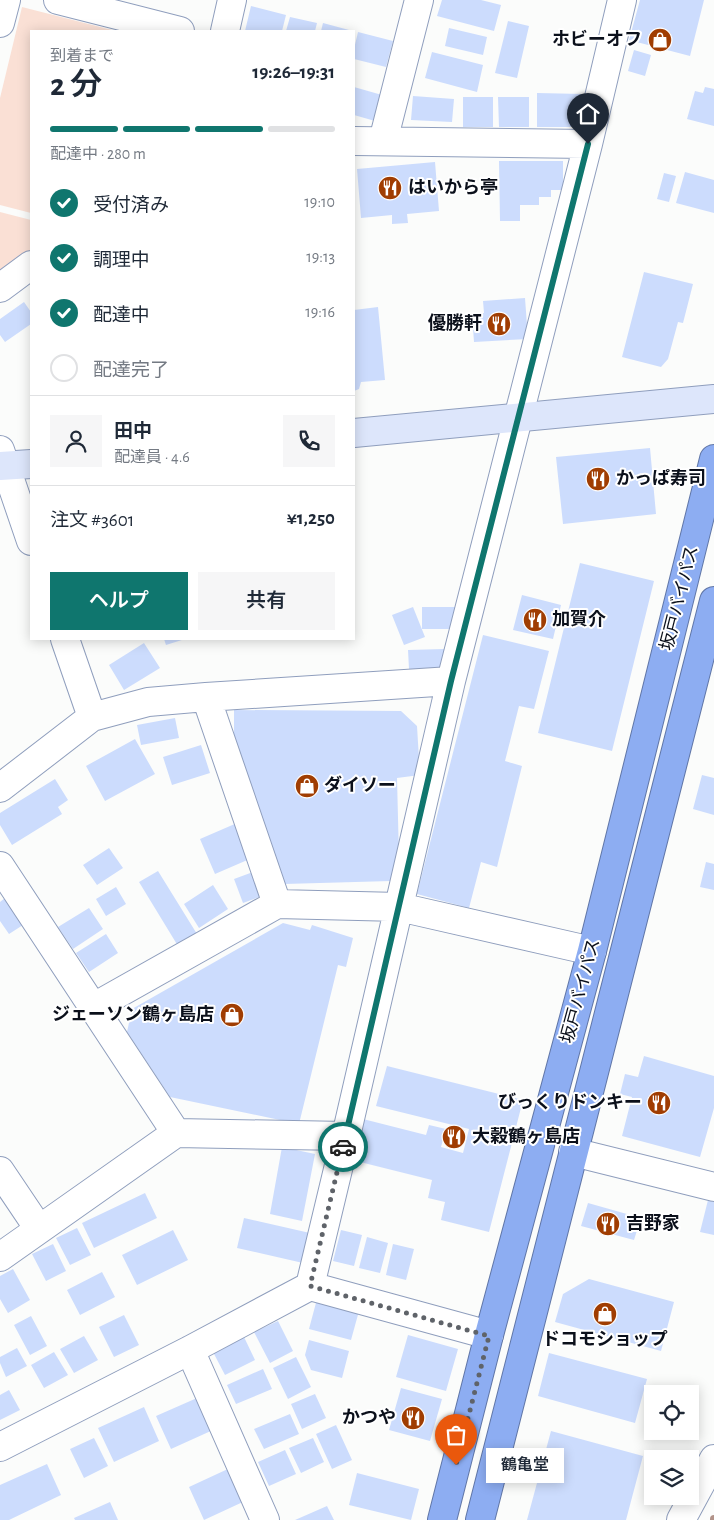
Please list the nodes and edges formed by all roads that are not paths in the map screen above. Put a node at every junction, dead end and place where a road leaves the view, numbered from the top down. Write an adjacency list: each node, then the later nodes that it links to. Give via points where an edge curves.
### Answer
1 (6, 0): 6 (street)
2 (58, 0): 7 (street)
3 (232, 0): 8 (street)
4 (419, 0): 9 (street)
5 (622, 0): 11 (street)
6 (0, 23)
7 (176, 30)
8 (225, 30)
9 (383, 140): 10 (street); 11 (street)
10 (355, 141)
11 (588, 144): 15 (street)
12 (30, 266): 13 (street)
13 (0, 288)
14 (714, 399): 15 (street)
15 (518, 417): 16 (street); 22 (street)
16 (355, 433)
17 (714, 459): 29 (highway, 坂戸バイパス)
18 (9, 461): 19 (street)
19 (30, 537)
20 (714, 601): 33 (highway, 坂戸バイパス)
21 (65, 640): 24 (street)
22 (451, 681): 23 (street); 28 (street)
23 (206, 696): 24 (street, via 148,702); 27 (street)
24 (92, 718): 25 (street)
25 (0, 788)
26 (0, 866): 30 (street)
27 (277, 904): 28 (street); 30 (street)
28 (399, 907): 29 (street); 32 (street)
29 (592, 951): 39 (highway, 坂戸バイパス)
30 (94, 1007): 31 (street)
31 (176, 1133): 32 (street); 36 (street)
32 (346, 1136): 38 (street)
33 (573, 1152): 35 (street); 45 (highway, 坂戸バイパス)
34 (0, 1171): 36 (street)
35 (714, 1187)
36 (40, 1229): 37 (street)
37 (0, 1258)
38 (310, 1286): 39 (street); 40 (street)
39 (489, 1336): 44 (highway, 坂戸バイパス)
40 (190, 1350): 41 (street); 43 (street)
41 (0, 1446)
42 (714, 1459): 46 (street)
43 (265, 1520)
44 (442, 1520)
45 (480, 1520)
46 (681, 1520)

